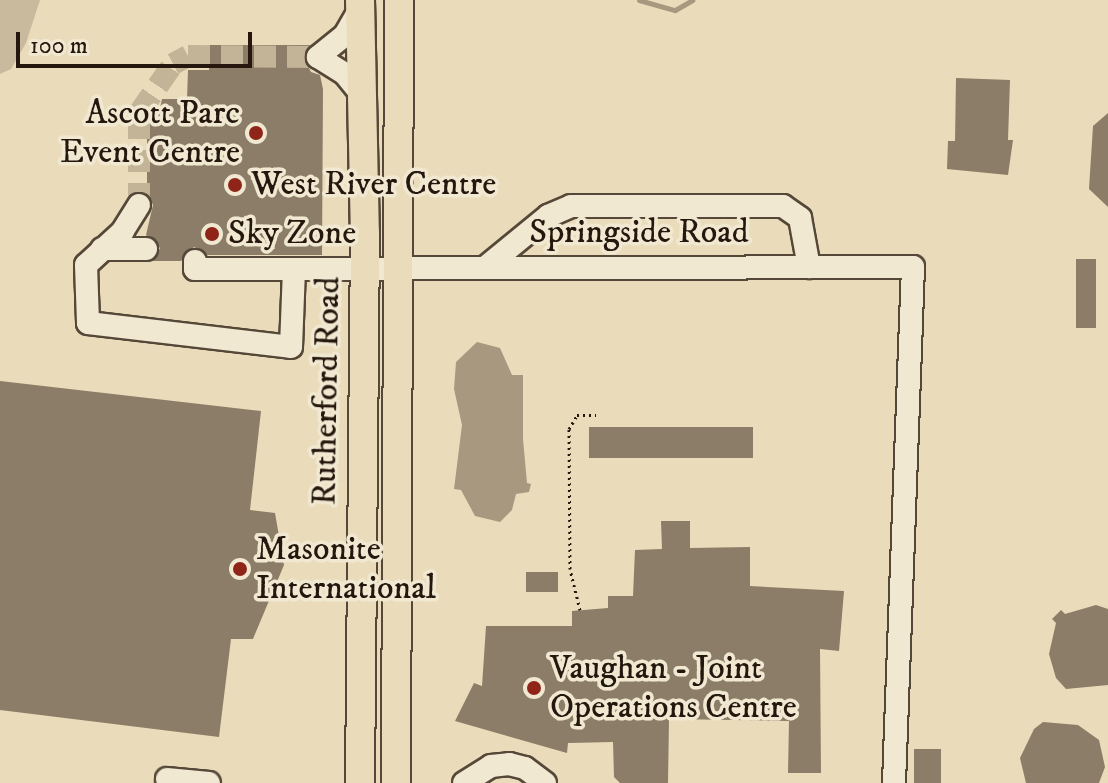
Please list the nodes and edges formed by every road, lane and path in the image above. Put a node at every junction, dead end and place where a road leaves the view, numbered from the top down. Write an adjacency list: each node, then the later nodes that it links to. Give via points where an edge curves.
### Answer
1 (399, 0): 10 (main road, Rutherford Road)
2 (360, 5): 3 (main road, Rutherford Road); 3 (lane, via 345,35 318,57 345,74)
3 (363, 96): 9 (main road, Rutherford Road)
4 (139, 205): 5 (lane, via 123,231)
5 (102, 249): 6 (lane); 12 (lane, via 91,257 83,276 88,323 291,347)
6 (146, 249)
7 (195, 261): 12 (lane, Springside Road, via 195,269)
8 (487, 266): 10 (lane, Springside Road); 11 (lane, Springside Road); 11 (lane, via 548,216 571,206 783,206 800,218)
9 (365, 267): 10 (lane, Springside Road); 12 (lane, Springside Road); 17 (main road, Rutherford Road)
10 (401, 267): 18 (main road, Rutherford Road)
11 (809, 267): 21 (lane, Springside Road, via 913,267)
12 (294, 269)
13 (596, 415): 14 (path, via 577,415 569,429 570,569)
14 (580, 610)
15 (167, 779): 16 (lane)
16 (209, 783)
17 (360, 783)
18 (396, 783)
19 (464, 783): 20 (lane, via 491,766 509,764)
20 (545, 783)
21 (894, 783)

